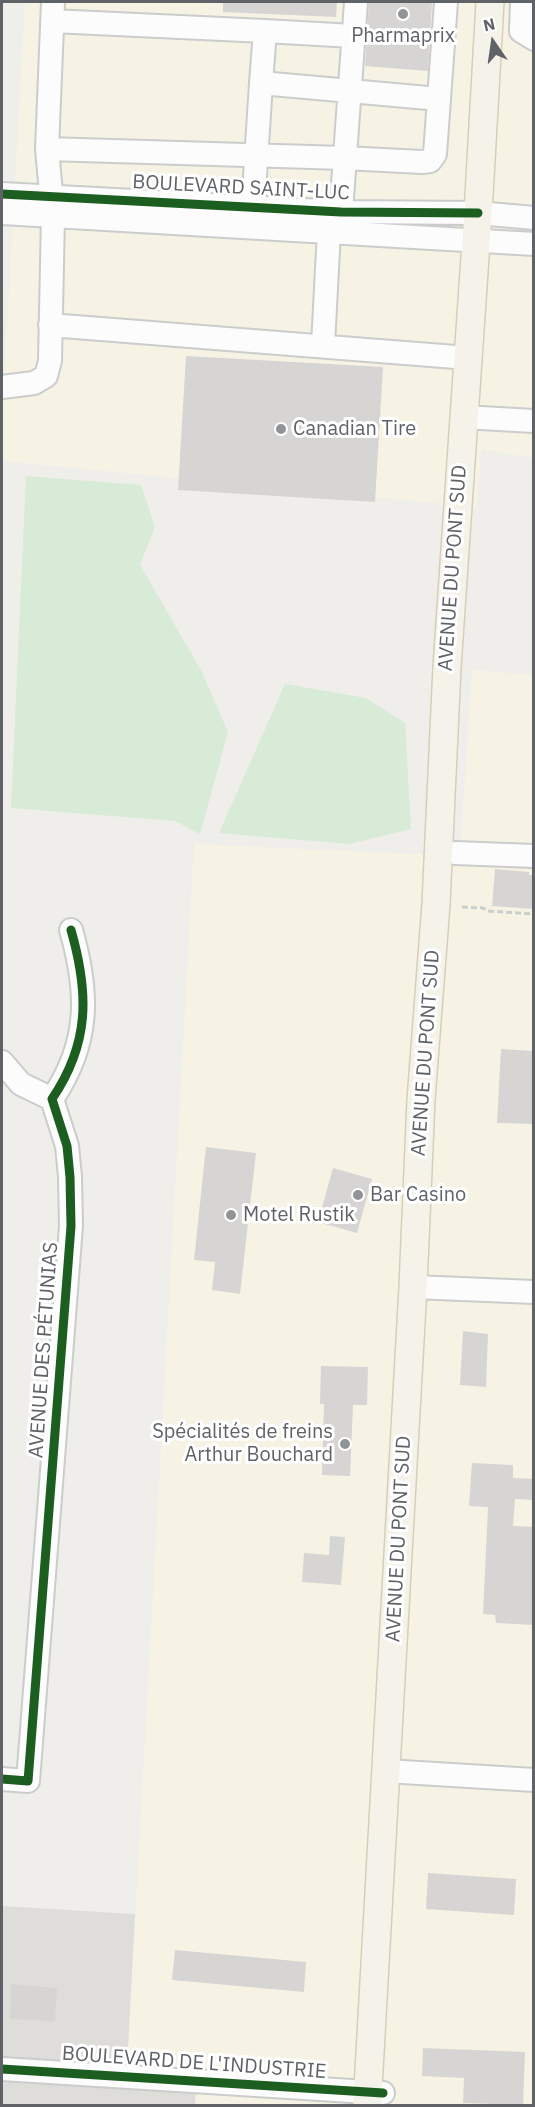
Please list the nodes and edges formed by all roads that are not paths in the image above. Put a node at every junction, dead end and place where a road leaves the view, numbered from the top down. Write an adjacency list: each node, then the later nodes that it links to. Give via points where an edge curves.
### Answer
1 (356, 2): 8 (street)
2 (446, 2): 12 (street)
3 (490, 2): 20 (main road, AVENUE DU PONT SUD)
4 (503, 2): 20 (main road, AVENUE DU PONT SUD)
5 (522, 2): 9 (street, via 521,31)
6 (52, 11): 7 (street); 13 (street)
7 (265, 32): 8 (street); 10 (street)
8 (353, 36): 11 (street)
9 (534, 39)
10 (261, 83): 11 (street); 14 (street)
11 (349, 91): 12 (street); 15 (street)
12 (439, 99): 15 (street, via 435,154 430,161)
13 (47, 149): 14 (street); 17 (street)
14 (257, 155): 15 (street); 21 (street)
15 (345, 158): 18 (street)
16 (2, 194): 17 (street, BOULEVARD SAINT-LUC)
17 (52, 206): 19 (street, BOULEVARD SAINT-LUC); 21 (street, BOULEVARD SAINT-LUC); 26 (street)
18 (341, 212): 20 (street, BOULEVARD SAINT-LUC); 21 (street, BOULEVARD SAINT-LUC)
19 (2, 213)
20 (485, 214): 22 (street, BOULEVARD SAINT-LUC); 24 (main road, AVENUE DU PONT SUD)
21 (253, 217): 23 (street, BOULEVARD SAINT-LUC)
22 (534, 218)
23 (328, 231): 24 (street, BOULEVARD SAINT-LUC); 27 (street)
24 (482, 241): 25 (street, BOULEVARD SAINT-LUC); 28 (main road, AVENUE DU PONT SUD); 30 (main road, AVENUE DU PONT SUD, via 478,363)
25 (534, 244)
26 (50, 325): 27 (street); 29 (street, via 46,375 34,383)
27 (323, 345): 28 (street)
28 (468, 358): 30 (main road, AVENUE DU PONT SUD)
29 (2, 387)
30 (470, 418): 31 (street); 32 (main road, AVENUE DU PONT SUD); 37 (main road, AVENUE DU PONT SUD, via 447,667 436,904 421,1100)
31 (534, 421)
32 (455, 853): 33 (street); 37 (main road, AVENUE DU PONT SUD)
33 (534, 856)
34 (71, 930): 36 (street, via 83,984 83,1017 76,1053)
35 (2, 1062): 36 (street, via 21,1084)
36 (52, 1099): 40 (street, AVENUE DES PÉTUNIAS, via 67,1146 70,1177 68,1281 28,1781)
37 (420, 1288): 38 (street); 39 (main road, AVENUE DU PONT SUD)
38 (534, 1292)
39 (392, 1772): 41 (street); 43 (main road, AVENUE DU PONT SUD)
40 (2, 1779)
41 (534, 1780)
42 (2, 2068): 43 (street, BOULEVARD DE L'INDUSTRIE)
43 (375, 2099)

